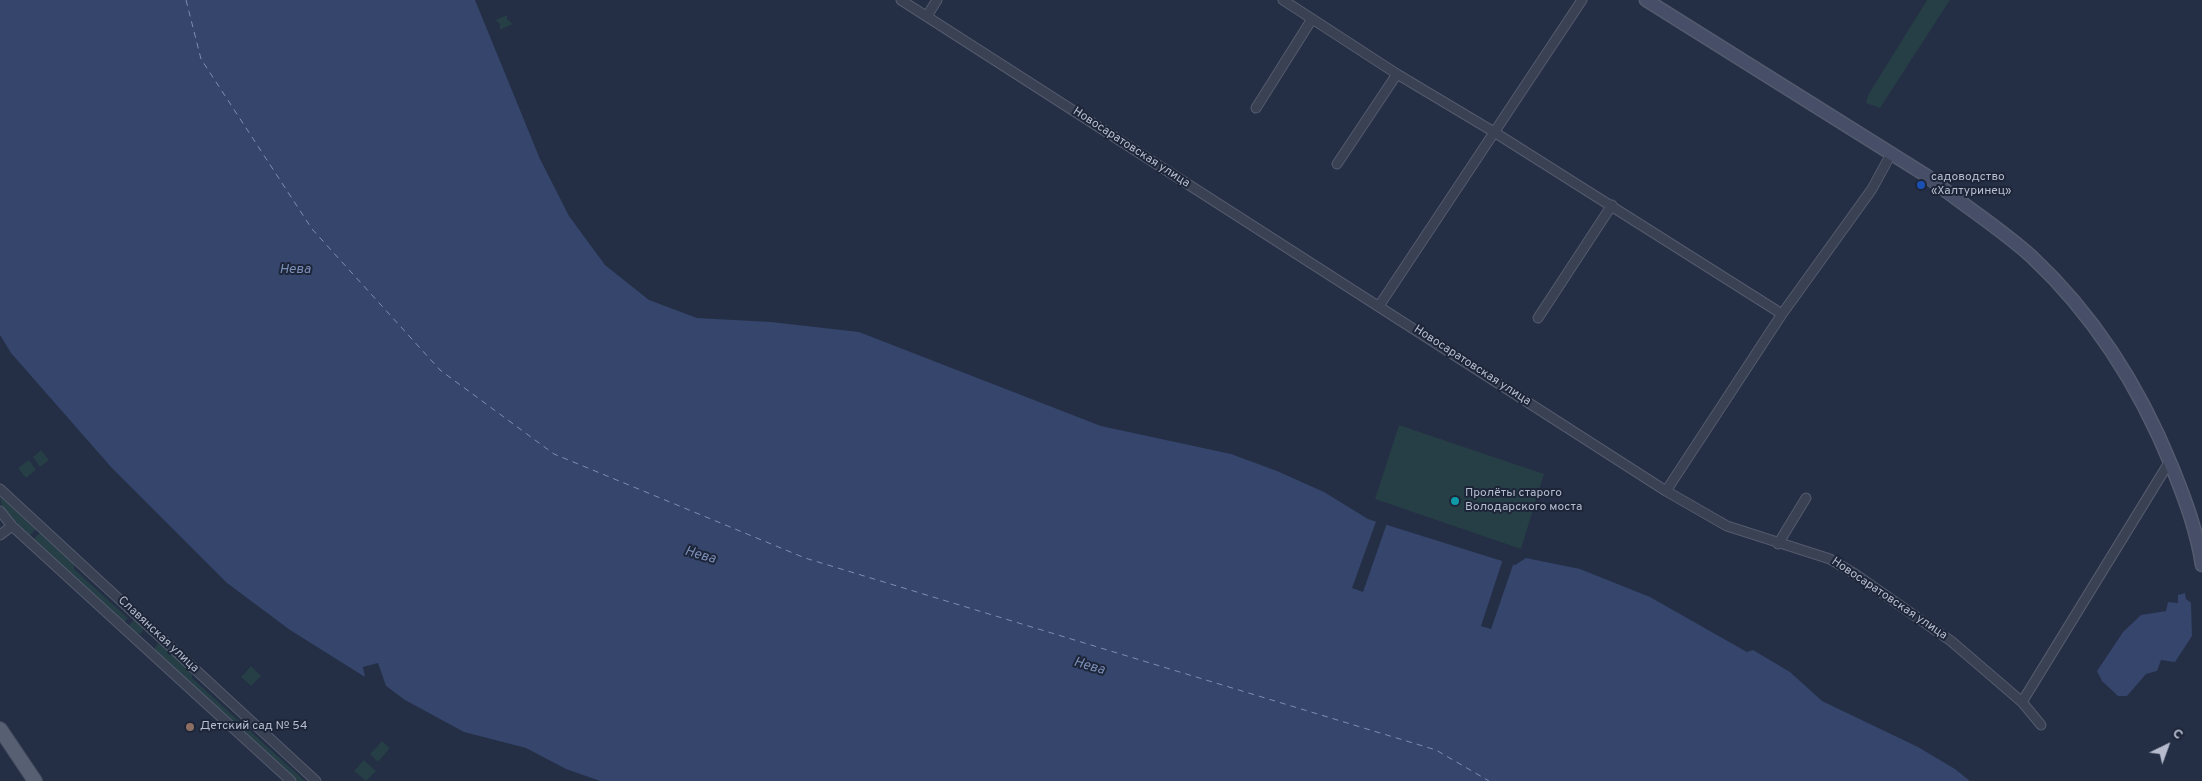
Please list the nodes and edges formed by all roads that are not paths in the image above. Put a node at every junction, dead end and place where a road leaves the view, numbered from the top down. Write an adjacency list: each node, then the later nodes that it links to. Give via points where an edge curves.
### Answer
1 (901, 0): 6 (street, Новосаратовская улица)
2 (937, 0): 6 (street)
3 (1283, 0): 7 (street)
4 (1582, 0): 10 (street)
5 (1646, 0): 11 (main road)
6 (927, 16): 14 (street, Новосаратовская улица)
7 (1312, 19): 8 (street); 9 (street)
8 (1398, 74): 10 (street); 12 (street)
9 (1256, 108)
10 (1494, 132): 13 (street); 14 (street)
11 (1891, 154): 15 (street, via 1872,189); 17 (main road, via 1927,176 2013,241 2070,298 2129,376)
12 (1337, 164)
13 (1612, 205): 15 (street); 16 (street)
14 (1379, 306): 19 (street, Новосаратовская улица)
15 (1782, 314): 19 (street)
16 (1538, 318)
17 (2170, 461): 25 (main road, via 2191,515); 28 (street)
18 (0, 489): 26 (street, Славянская улица)
19 (1666, 491): 24 (street, Новосаратовская улица, via 1727,526)
20 (1806, 498): 24 (street)
21 (0, 511): 22 (street, Славянская улица)
22 (12, 526): 23 (street); 27 (street, Славянская улица)
23 (0, 535)
24 (1778, 544): 28 (street, Новосаратовская улица, via 1830,559 1855,574 1951,641)
25 (2202, 565)
26 (154, 631): 27 (street); 33 (street, Славянская улица)
27 (142, 644): 32 (street, Славянская улица)
28 (2022, 702): 29 (street, Новосаратовская улица)
29 (2041, 725)
30 (0, 729): 31 (main road)
31 (35, 781)
32 (291, 781)
33 (316, 781)

